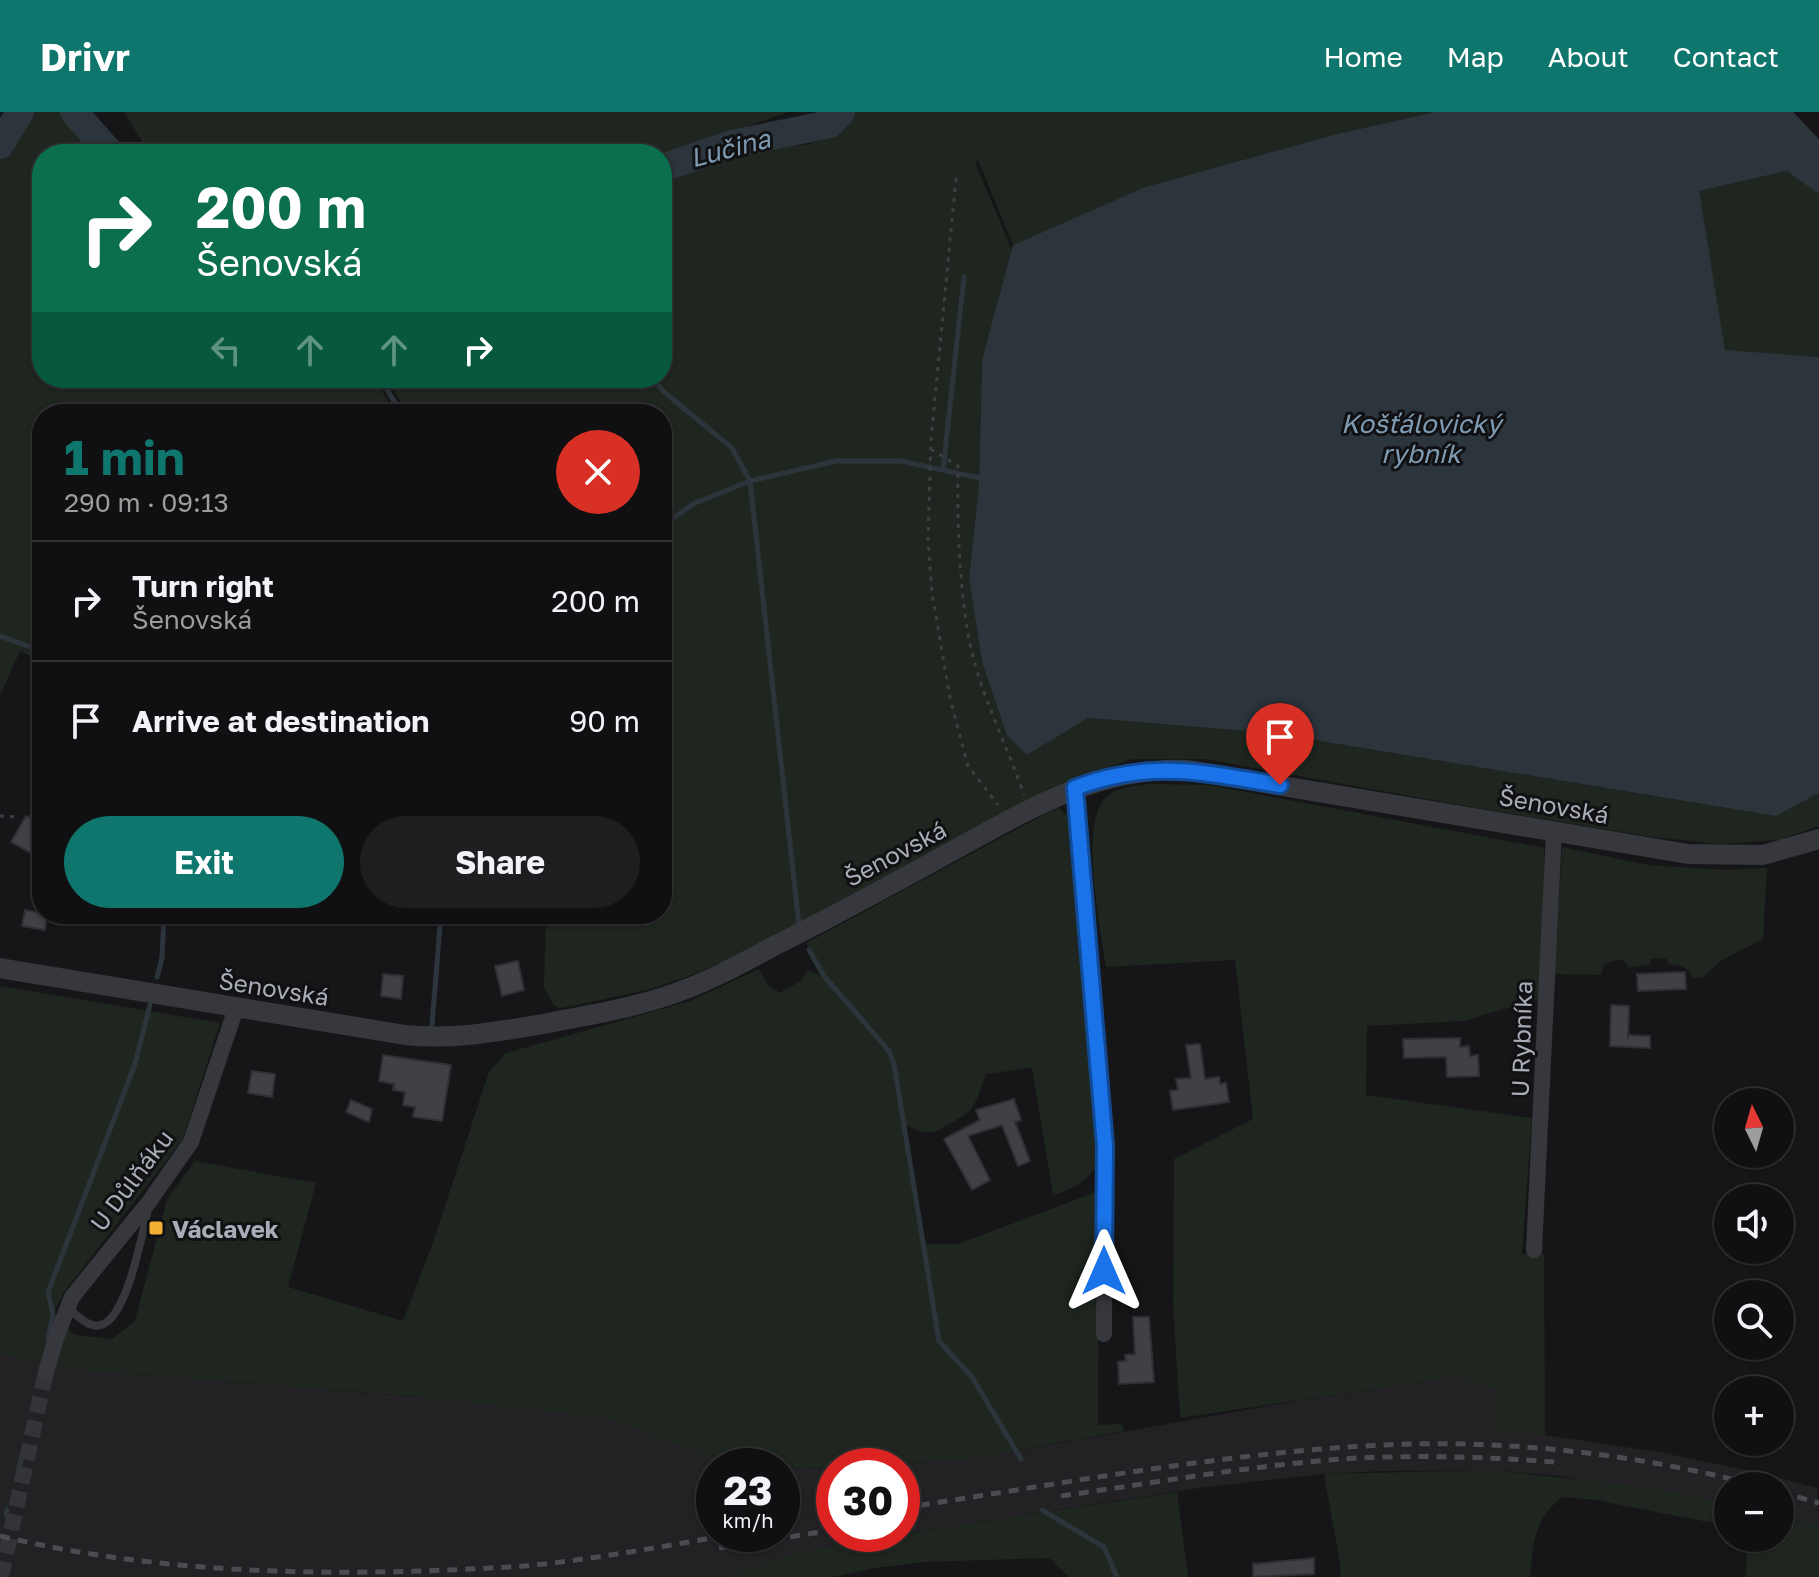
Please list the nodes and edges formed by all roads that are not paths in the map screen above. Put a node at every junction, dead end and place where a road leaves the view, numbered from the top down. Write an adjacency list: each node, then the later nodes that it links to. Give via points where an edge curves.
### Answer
1 (1075, 788): 2 (street, Šenovská, via 1126,773 1188,770); 5 (street, Šenovská, via 723,973 623,1008 438,1038); 9 (street, via 1105,1146)
2 (1554, 831): 3 (street, Šenovská, via 1727,856 1763,855); 7 (street, U Rybníka)
3 (1819, 839)
4 (0, 968): 5 (street, Šenovská)
5 (236, 1008): 6 (street, U Důlňáku, via 191,1142)
6 (149, 1202): 8 (street, U Důlňáku, via 80,1284); 8 (lane, via 116,1313 94,1326)
7 (1534, 1250)
8 (68, 1308): 10 (street, U Důlňáku)
9 (1104, 1334)
10 (46, 1372)

